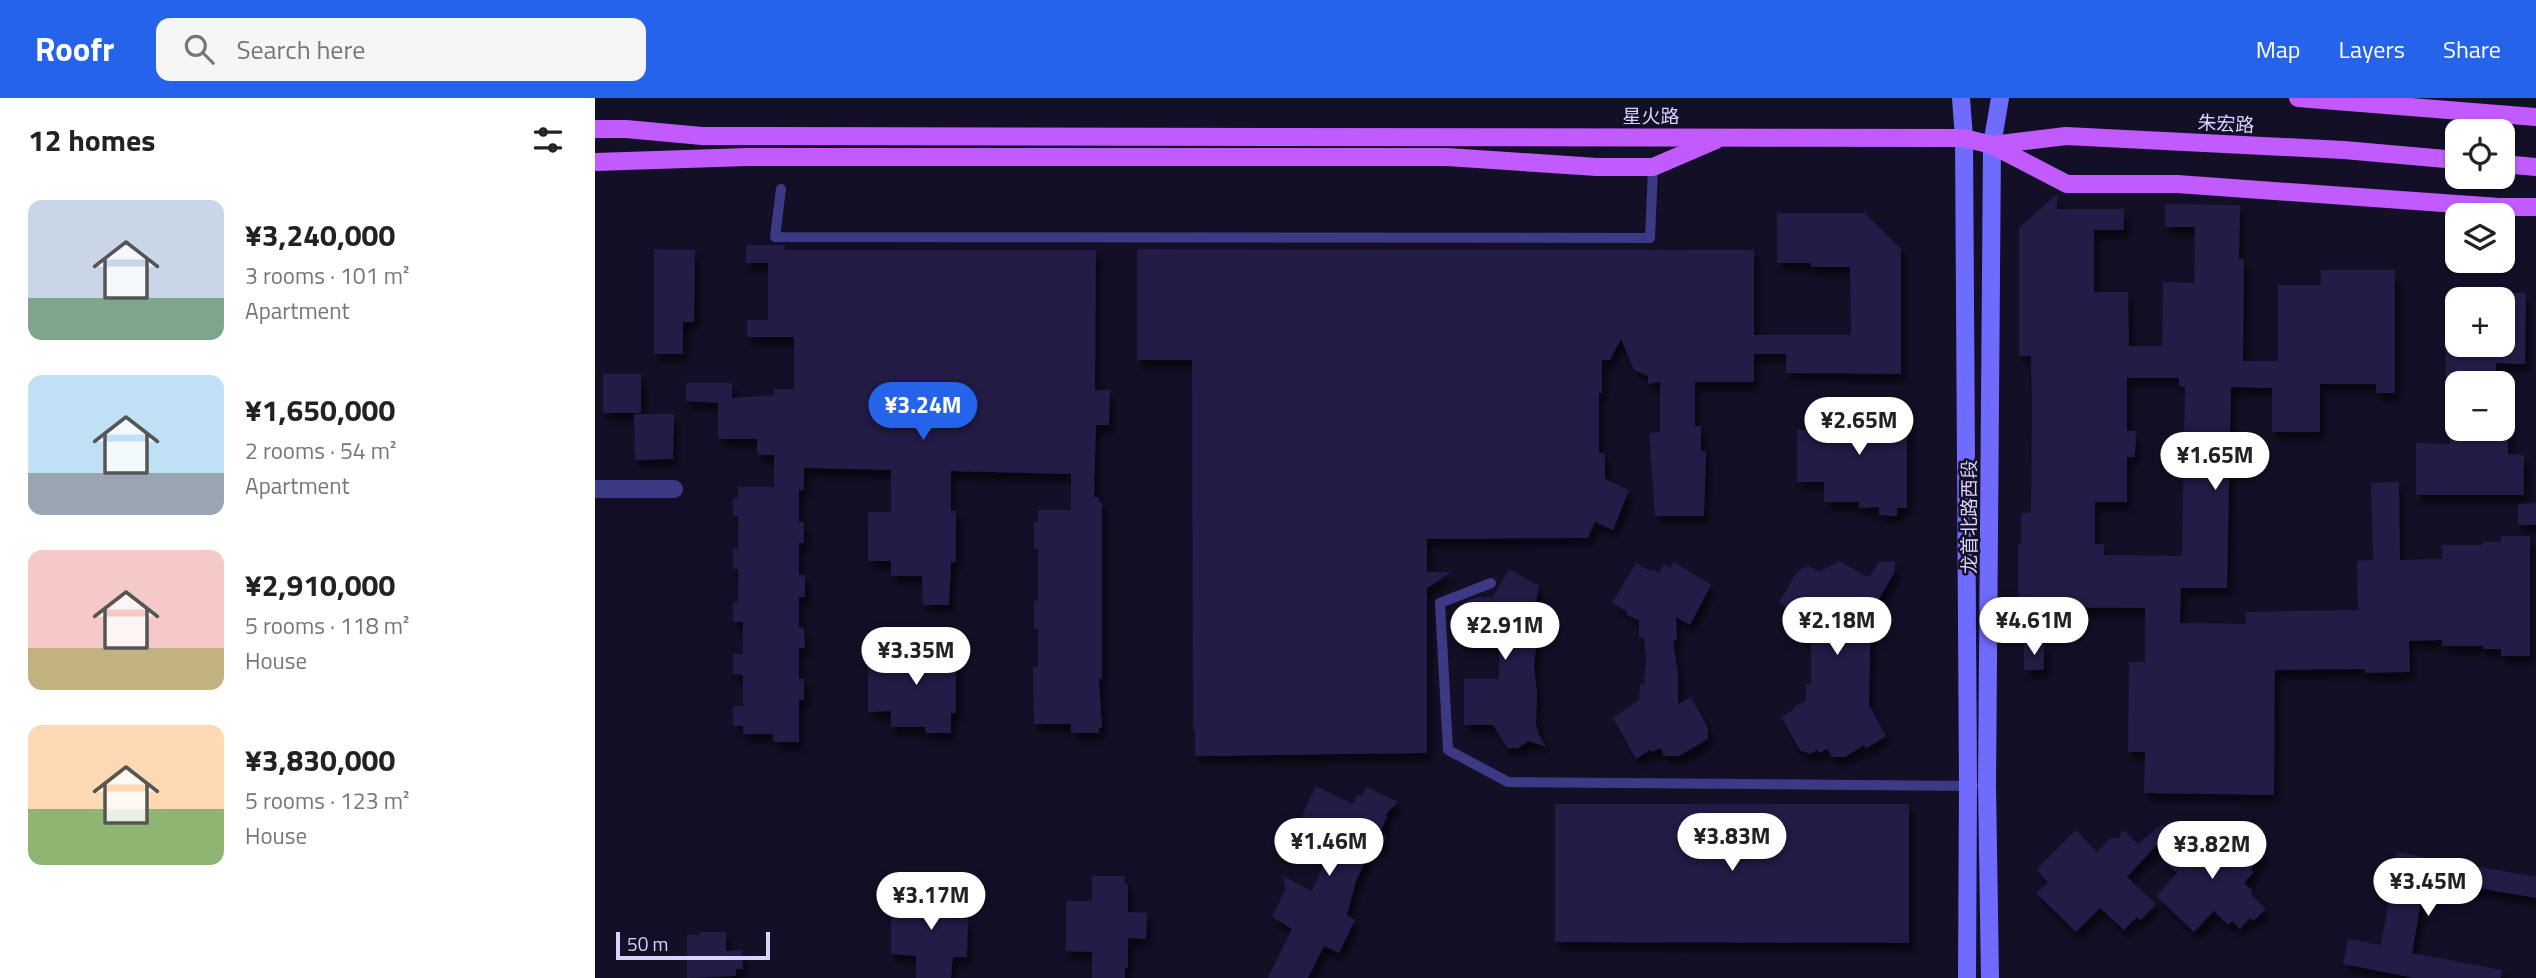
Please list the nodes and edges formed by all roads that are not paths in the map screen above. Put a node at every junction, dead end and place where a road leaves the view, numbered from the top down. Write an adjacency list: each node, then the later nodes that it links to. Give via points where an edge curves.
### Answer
1 (1961, 98): 8 (street, 龙首北路西段)
2 (2000, 98): 9 (street, 龙首北路西段)
3 (2298, 98): 4 (main road)
4 (2536, 117)
5 (595, 129): 6 (main road, 星火路, via 702,136)
6 (784, 135): 7 (main road, 星火路); 10 (main road)
7 (1724, 137): 8 (main road, 星火路); 14 (main road)
8 (1964, 138): 9 (main road, 星火路); 22 (street, 龙首北路西段)
9 (1992, 145): 11 (main road, 朱宏路, via 2066,136); 17 (main road, via 2067,184 2177,184); 21 (street, 龙首北路西段)
10 (684, 158): 12 (main road); 14 (main road, via 1433,157)
11 (2445, 159)
12 (595, 162)
13 (2515, 165): 15 (main road)
14 (1653, 167): 16 (lane, via 1650,238 775,237)
15 (2536, 167)
16 (781, 189)
17 (2536, 207)
18 (595, 489): 19 (street)
19 (674, 489)
20 (1491, 583): 22 (lane, via 1440,603 1448,750 1508,782)
21 (1987, 785): 22 (lane); 24 (street, 龙首北路西段)
22 (1968, 786): 23 (street, 龙首北路西段)
23 (1967, 978)
24 (1990, 978)

